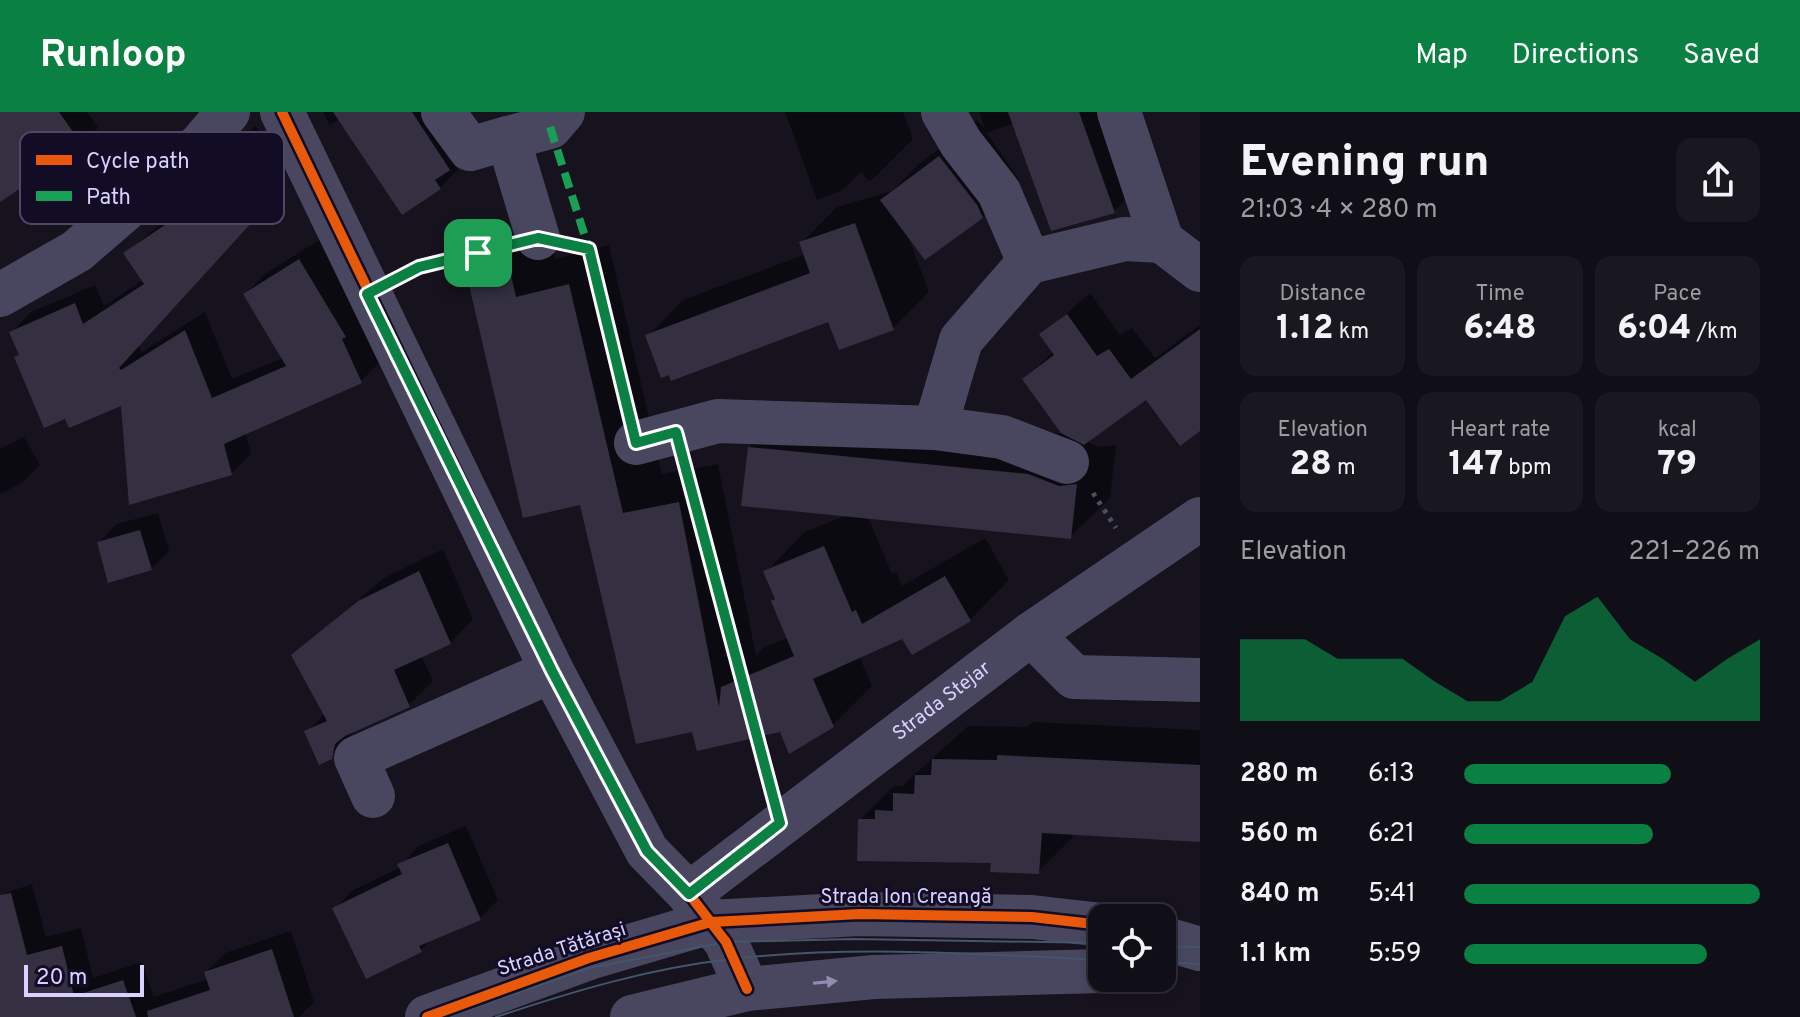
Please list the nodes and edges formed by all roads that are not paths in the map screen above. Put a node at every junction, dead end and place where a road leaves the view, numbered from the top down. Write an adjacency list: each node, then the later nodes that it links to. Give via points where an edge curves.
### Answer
1 (228, 112): 7 (street)
2 (282, 112): 20 (street)
3 (443, 112): 8 (street, via 470,149)
4 (563, 112): 8 (street, via 550,127)
5 (943, 112): 12 (street, via 999,192)
6 (1119, 112): 11 (street)
7 (211, 132)
8 (508, 138): 10 (street)
9 (108, 224): 14 (street, via 77,251)
10 (538, 238)
11 (1162, 241): 12 (street, via 1125,239); 13 (street)
12 (1029, 262): 15 (street, via 961,340)
13 (1200, 270)
14 (0, 295)
15 (935, 428): 16 (street, via 718,421); 17 (street, via 1002,437)
16 (656, 438)
17 (1067, 462)
18 (1200, 519): 19 (street, Strada Stejar)
19 (1031, 634): 21 (street, via 1074,677); 23 (street, Strada Stejar, via 780,823)
20 (552, 671): 22 (street, via 356,758); 23 (street, via 647,851)
21 (1200, 680)
22 (373, 796)
23 (700, 908): 24 (street, Strada Ion Creangă, via 1032,917); 30 (street, via 726,942); 31 (street, Strada Tătărași, via 589,958)
24 (1088, 923)
25 (1176, 942): 26 (street)
26 (1200, 949)
27 (1200, 962): 28 (street)
28 (1176, 965)
29 (1088, 971): 30 (street, one-way to 29, via 874,977)
30 (747, 989): 32 (street)
31 (427, 1017)
32 (632, 1017)

